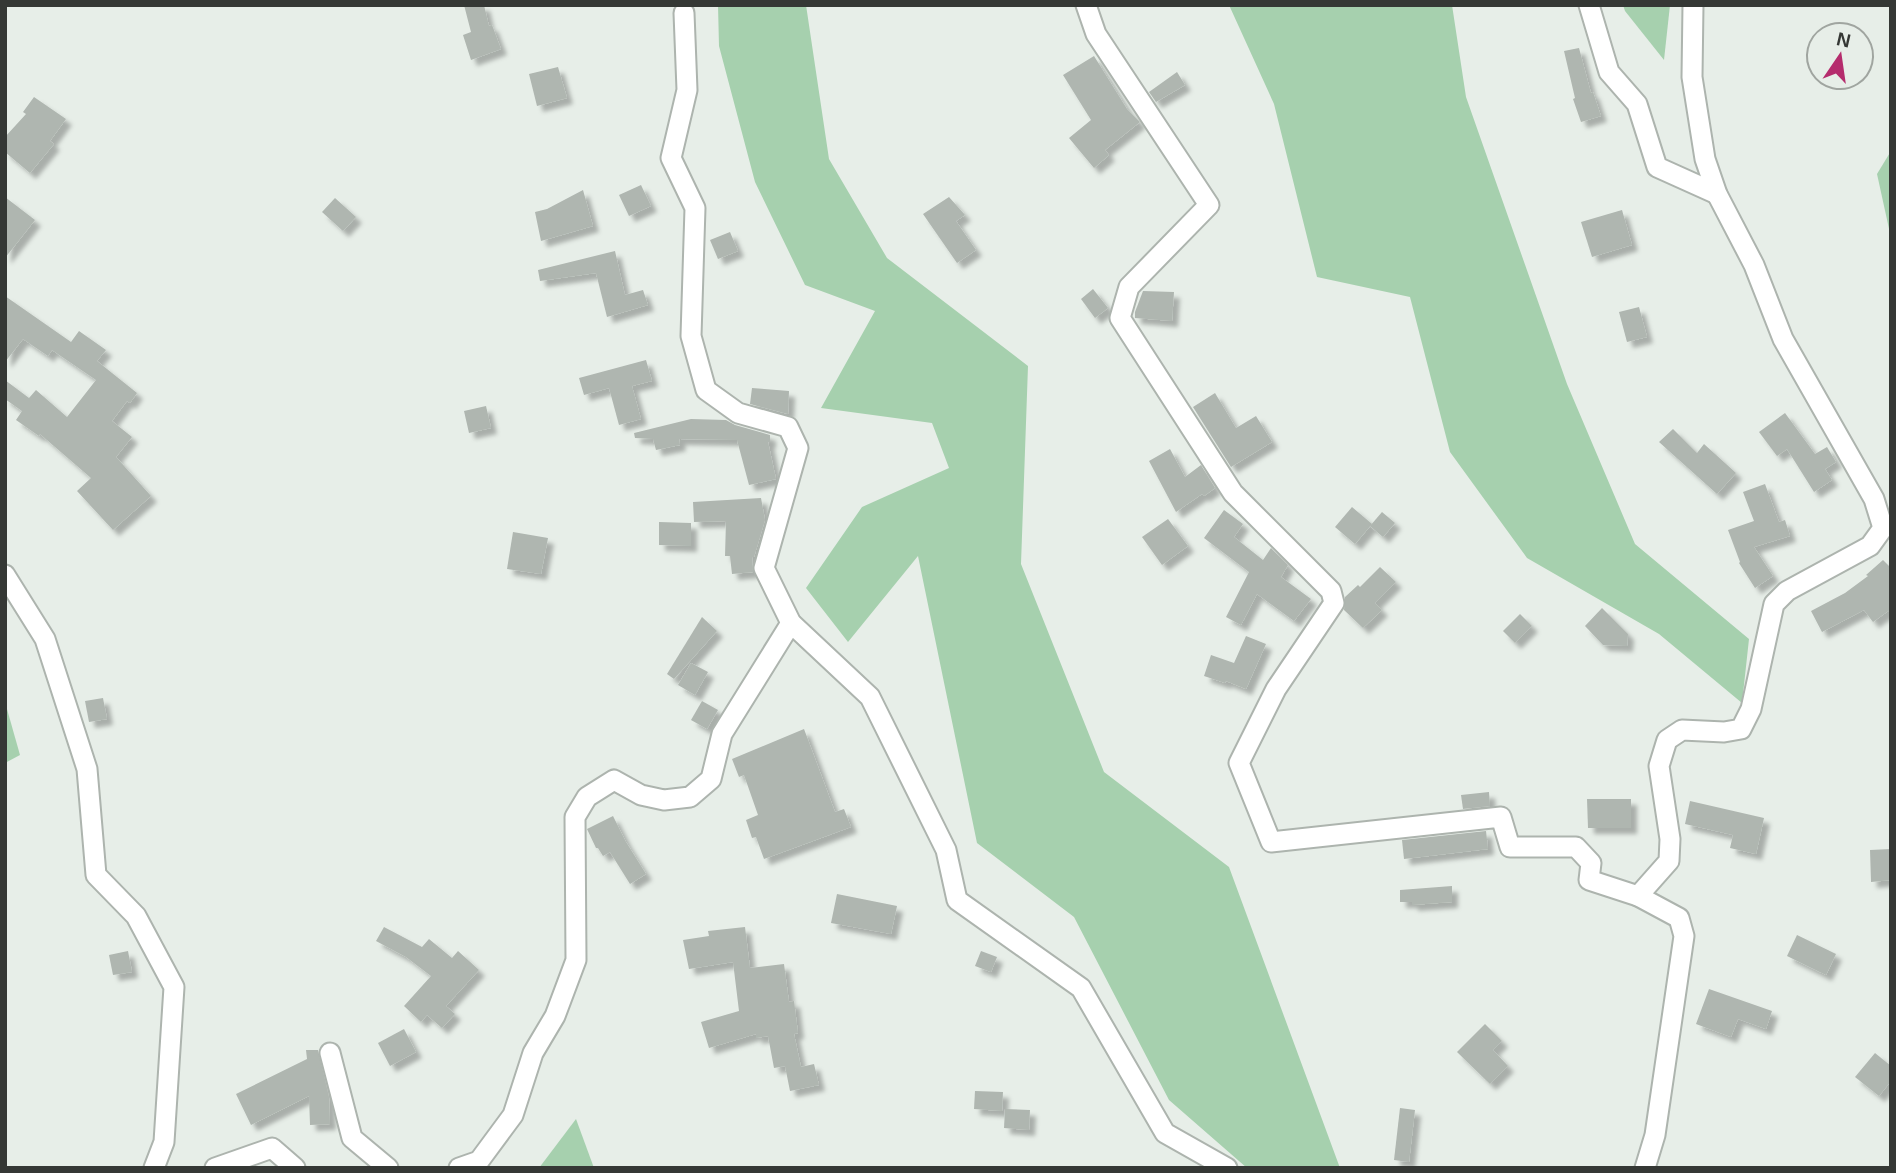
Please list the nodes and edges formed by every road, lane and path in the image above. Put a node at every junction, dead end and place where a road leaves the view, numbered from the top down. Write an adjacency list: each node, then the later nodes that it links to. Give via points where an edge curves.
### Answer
1 (1086, 5): 8 (street, via 1096,34 1209,205 1129,287 1120,318 1233,493 1331,592 1334,603 1276,689 1238,762 1271,842 1501,817 1510,847 1576,847 1591,863 1589,880)
2 (1589, 5): 5 (street, via 1609,72 1637,104 1657,167)
3 (1693, 5): 5 (street, via 1692,77 1705,159)
4 (684, 13): 7 (street, via 687,90 671,158 695,208 691,336 706,390 738,413 788,427 798,448 764,568)
5 (1717, 194): 8 (street, via 1754,265 1783,340 1874,499 1883,528 1870,546 1787,591 1774,604 1751,709 1741,729 1682,730 1667,740 1659,766 1669,861)
6 (5, 575): 10 (street, via 45,639 87,769 96,875 136,916 174,987 164,1142)
7 (791, 623): 14 (street, via 722,734 711,779 690,797 664,800 640,795 614,780 587,797 575,817 576,960 555,1016 533,1054 513,1115 479,1161); 15 (street, via 870,697 946,850 957,900 1081,988 1165,1133)
8 (1638, 896): 16 (street, via 1679,918 1684,936 1655,1135)
9 (330, 1053): 13 (street, via 352,1138)
10 (154, 1168)
11 (215, 1168): 12 (street, via 272,1148)
12 (295, 1168)
13 (388, 1168)
14 (459, 1168)
15 (1227, 1168)
16 (1644, 1168)

